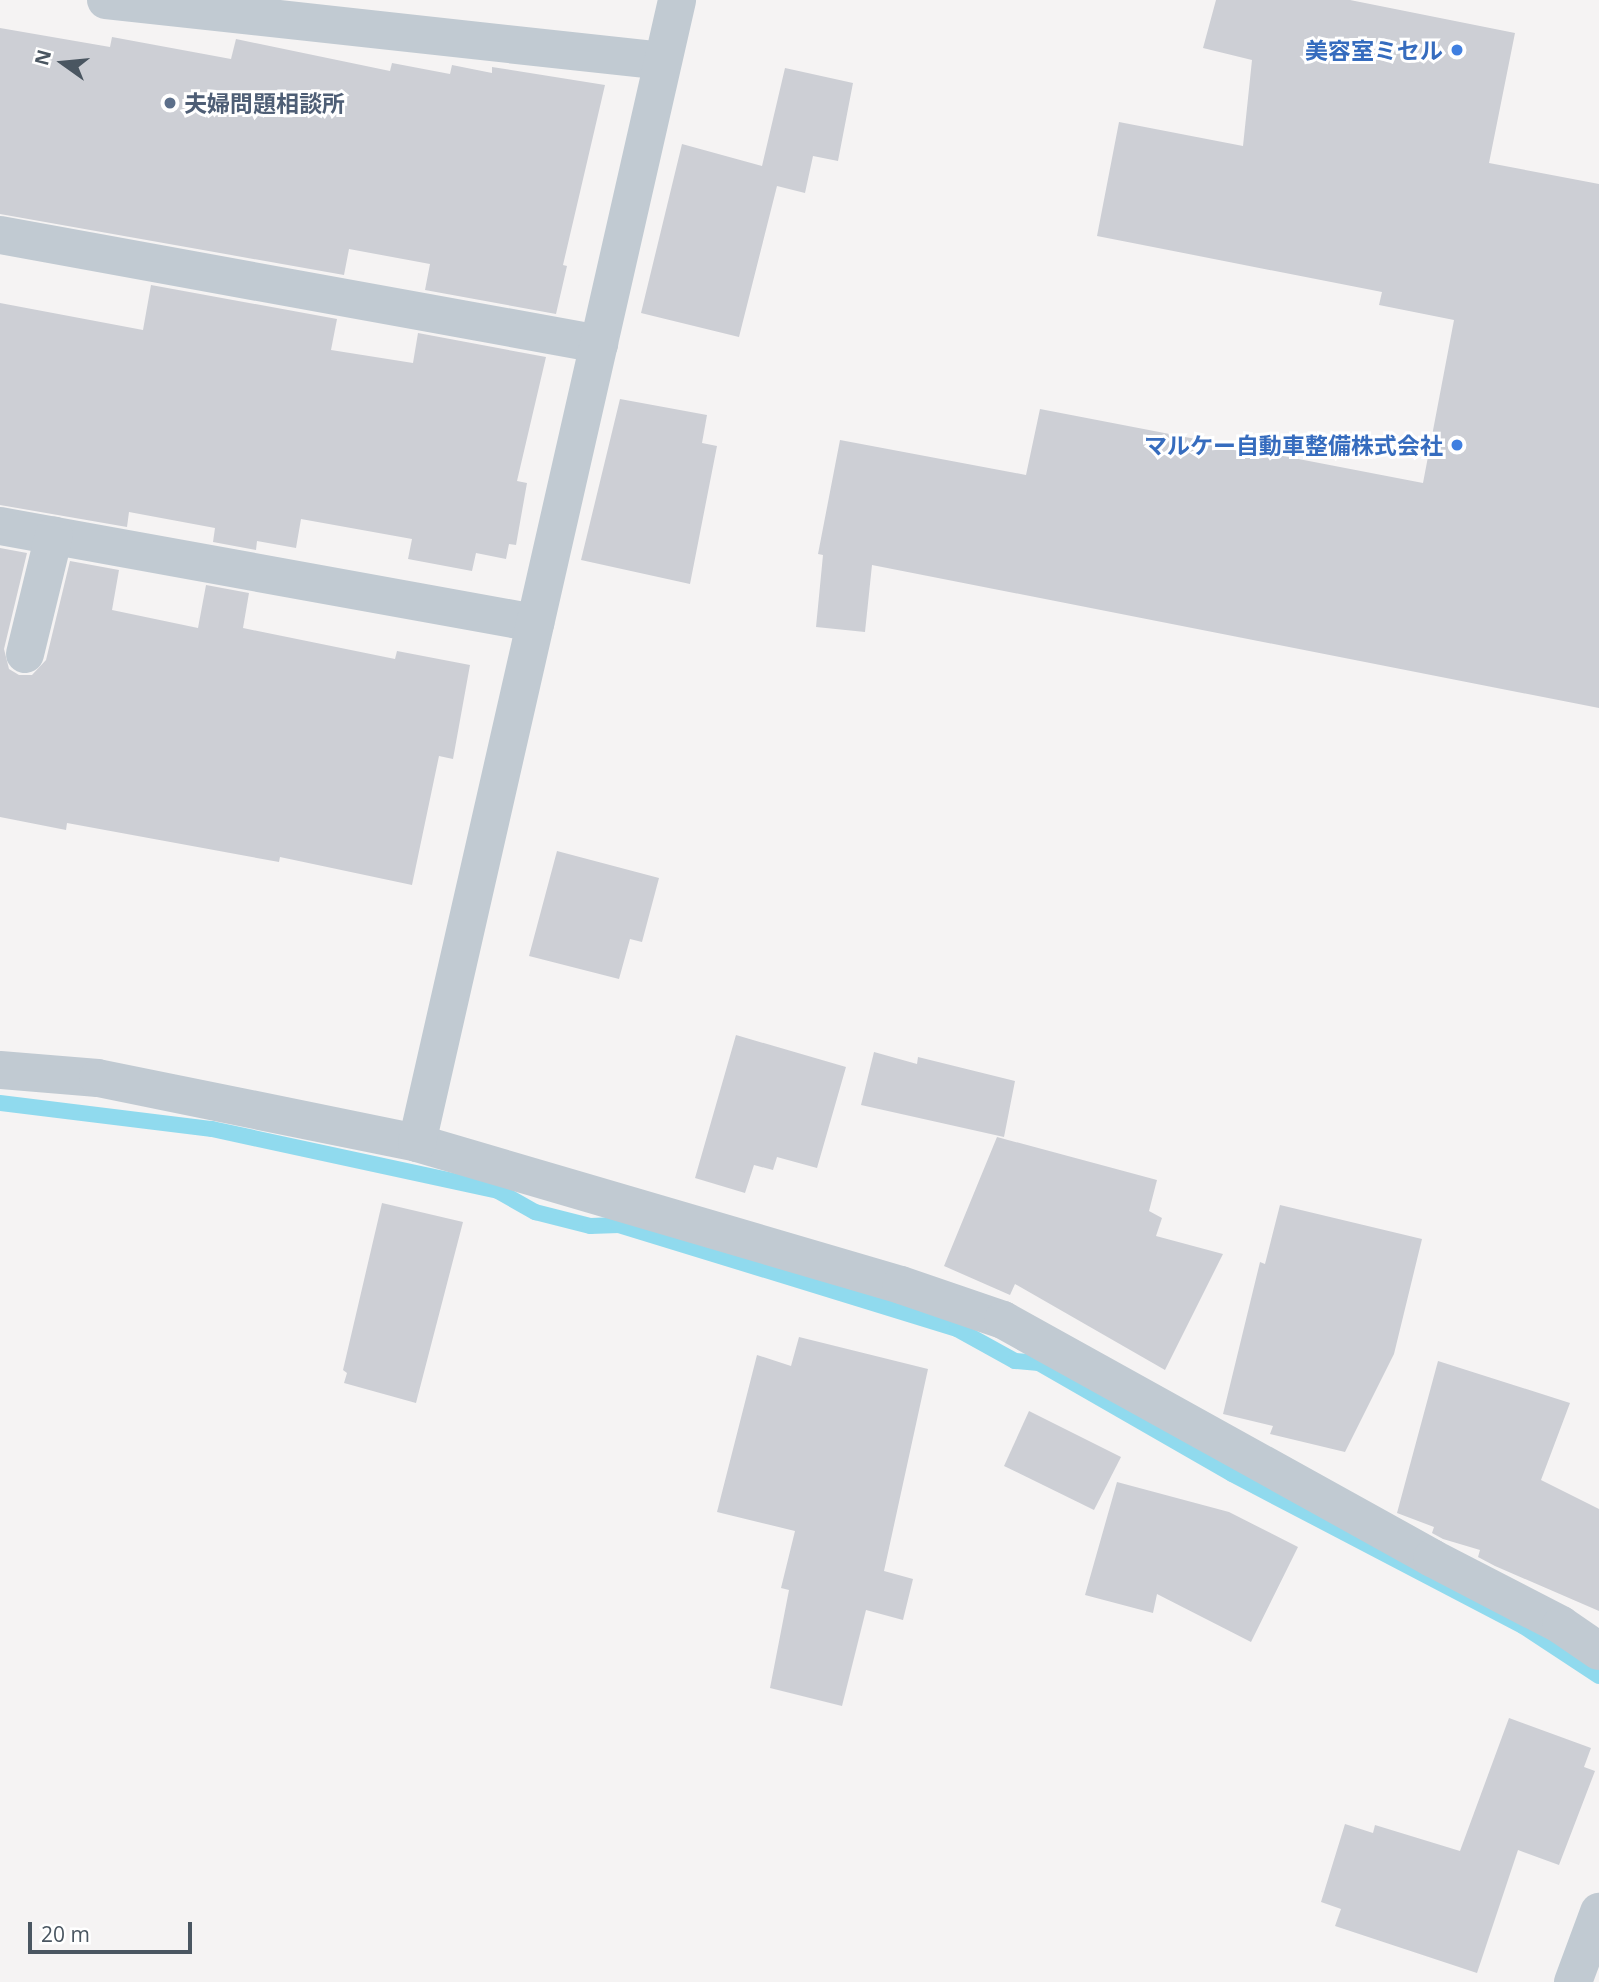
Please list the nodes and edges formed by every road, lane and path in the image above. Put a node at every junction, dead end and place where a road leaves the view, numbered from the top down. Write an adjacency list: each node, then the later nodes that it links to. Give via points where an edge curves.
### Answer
1 (106, 0): 3 (street)
2 (677, 0): 3 (street)
3 (663, 61): 5 (street)
4 (0, 235): 5 (street)
5 (599, 344): 8 (street)
6 (0, 526): 7 (street)
7 (54, 536): 8 (street); 9 (street)
8 (535, 623): 11 (street)
9 (25, 654)
10 (0, 1070): 11 (street, via 98,1078)
11 (417, 1143): 12 (street, via 901,1285 1003,1320 1562,1625)
12 (1599, 1651)
13 (1599, 1912): 14 (street)
14 (1573, 1982)

